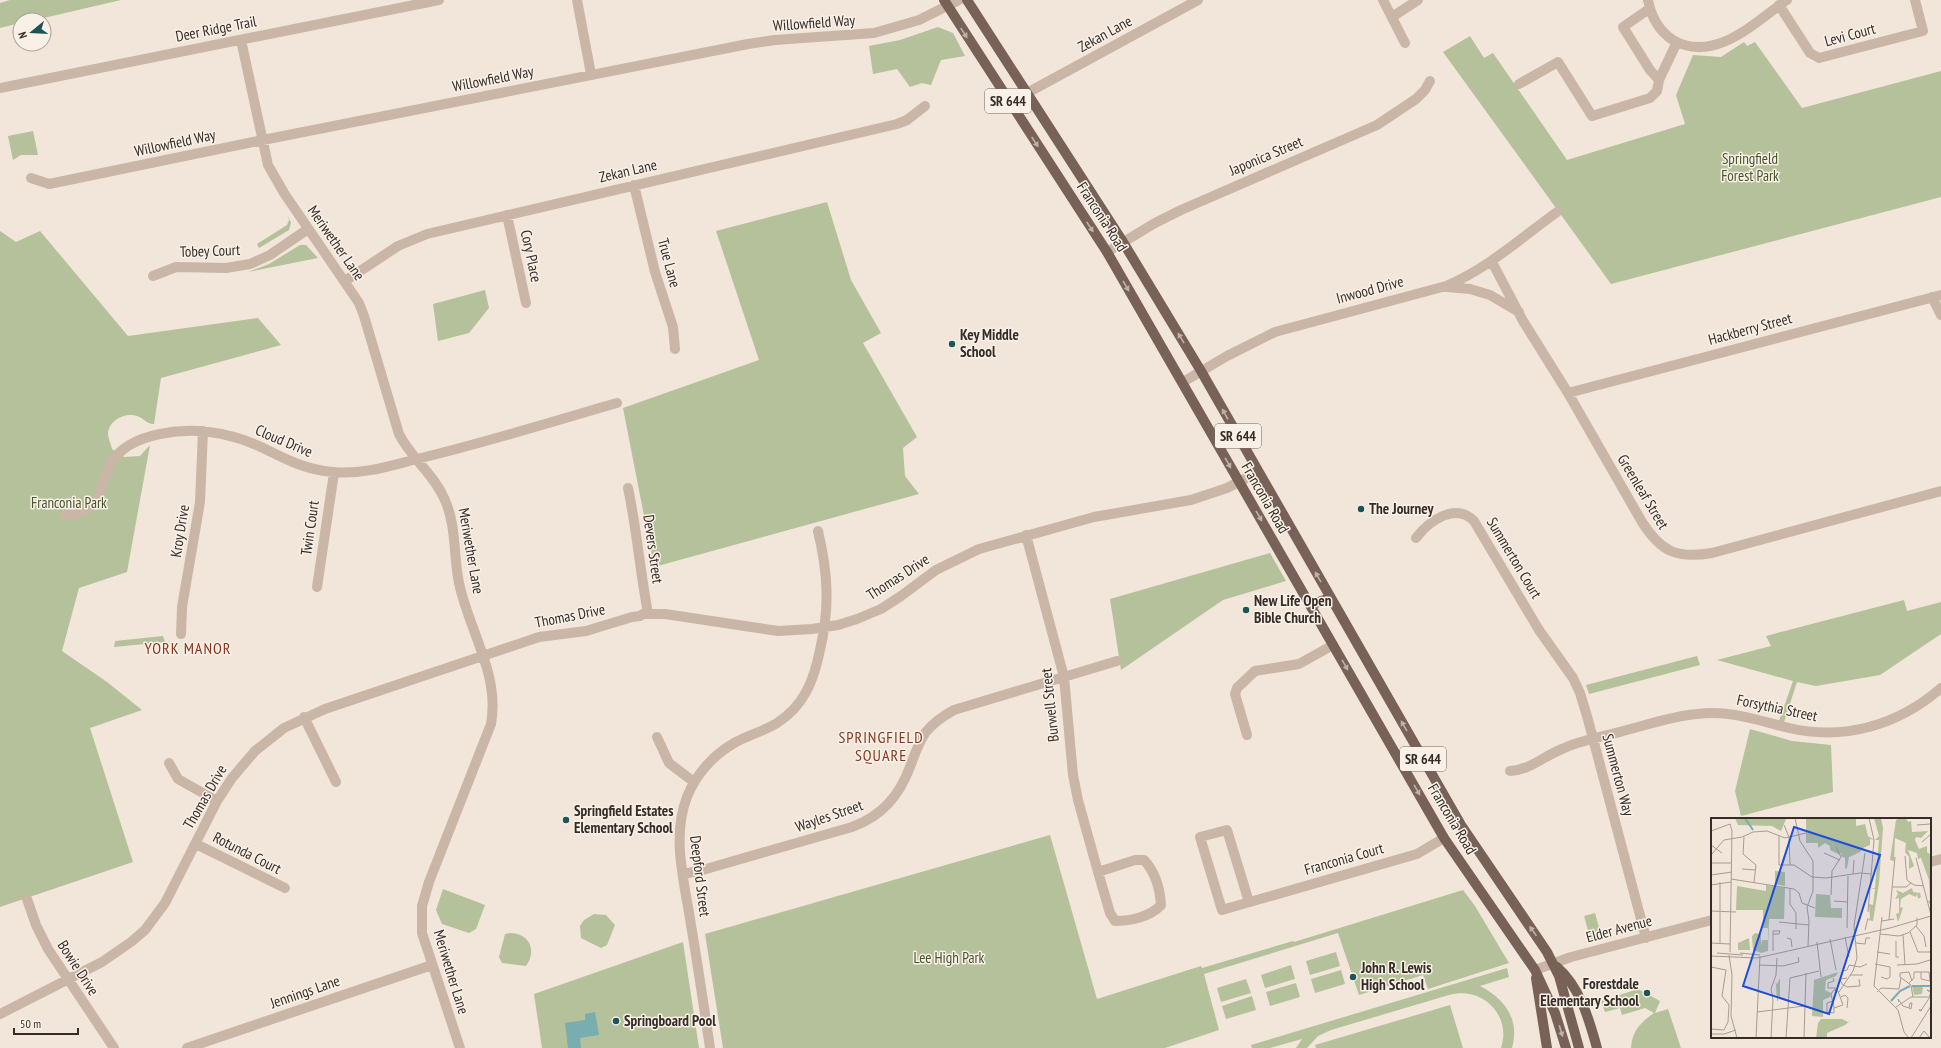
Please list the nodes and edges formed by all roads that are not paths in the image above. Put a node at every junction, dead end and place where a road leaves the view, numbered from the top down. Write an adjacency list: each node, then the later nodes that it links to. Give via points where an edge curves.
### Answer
1 (439, 0): 13 (street, Deer Ridge Trail)
2 (576, 0): 16 (street)
3 (959, 0): 9 (street, Willowfield Way)
4 (968, 0): 21 (main road, Franconia Road / SR 644)
5 (1198, 0): 21 (street, Zekan Lane)
6 (1383, 0): 12 (street)
7 (1915, 0): 10 (street, Levi Court, via 1923,31 1819,58 1810,53)
8 (1414, 1): 12 (street)
9 (946, 3): 16 (street, Willowfield Way, via 919,20 874,33 775,40); 30 (main road, Franconia Road / SR 644, one-way to 30)
10 (1783, 3): 15 (street, via 1723,43 1700,48)
11 (1649, 4): 15 (street, via 1657,24); 17 (street, via 1623,27)
12 (1392, 17): 14 (street)
13 (241, 40): 20 (street, Deer Ridge Trail); 23 (street, Meriwether Lane)
14 (1404, 42)
15 (1677, 42): 17 (street)
16 (591, 74): 23 (street, Willowfield Way)
17 (1659, 80): 19 (street, via 1657,91 1650,98 1592,116 1558,62)
18 (1430, 81): 29 (street, Japonica Street, via 1426,90 1416,99 1377,124 1181,210)
19 (1519, 84)
20 (0, 88)
21 (1027, 93): 29 (main road, Franconia Road / SR 644)
22 (925, 106): 25 (street, Zekan Lane, via 907,120 896,124)
23 (262, 140): 24 (street, Willowfield Way, via 49,184); 28 (street, Meriwether Lane, via 274,179)
24 (31, 178)
25 (634, 185): 27 (street, Zekan Lane); 39 (street, True Lane, via 655,272 673,327)
26 (1557, 212): 31 (street, Inwood Drive)
27 (507, 215): 33 (street, Zekan Lane, via 414,238); 36 (street, Cory Place)
28 (308, 230): 32 (street, Tobey Court, via 270,255 250,264 226,268 176,267); 33 (street, Meriwether Lane)
29 (1123, 242): 30 (street, Japonica Street); 40 (main road, Franconia Road / SR 644, one-way to 29)
30 (1106, 252): 41 (main road, Franconia Road / SR 644, one-way to 41)
31 (1492, 262): 34 (street, Inwood Drive, via 1464,279); 37 (street, Greenleaf Street)
32 (152, 276)
33 (345, 281): 45 (street, Meriwether Lane, via 364,316 396,427 406,448)
34 (1444, 287): 37 (street, via 1470,289 1490,295); 40 (street, Inwood Drive, via 1275,332)
35 (1936, 296): 38 (street); 42 (street, Hackberry Street)
36 (526, 303)
37 (1519, 312): 42 (street, Greenleaf Street)
38 (1941, 314)
39 (675, 349)
40 (1201, 371): 41 (street, Inwood Drive); 47 (main road, Franconia Road / SR 644, one-way to 40)
41 (1183, 382): 48 (main road, Franconia Road / SR 644, one-way to 48)
42 (1568, 393): 50 (street, Greenleaf Street, via 1650,535 1671,552 1692,555 1712,553)
43 (617, 402): 45 (street, Cloud Drive)
44 (203, 431): 46 (street, Cloud Drive, via 242,440 303,467); 51 (street, Cloud Drive, via 162,433 132,442 110,465 103,488 93,505 76,514); 61 (street, Kroy Drive, via 200,502 182,607)
45 (416, 460): 46 (street, Cloud Drive, via 371,471); 63 (street, Meriwether Lane, via 440,489 450,512 455,532 460,584)
46 (334, 472): 55 (street, Twin Court)
47 (1258, 472): 48 (street, Thomas Drive); 56 (main road, Franconia Road / SR 644, one-way to 47)
48 (1239, 483): 53 (street, Thomas Drive, via 1185,502 1094,517); 57 (main road, Franconia Road / SR 644, one-way to 57)
49 (628, 488): 58 (street, Devers Street)
50 (1941, 491)
51 (66, 515)
52 (818, 531): 59 (street, Deepford Street, via 827,581)
53 (1026, 535): 59 (street, Thomas Drive, via 964,555 936,570 881,609); 65 (street, Burwell Street)
54 (1416, 538): 60 (street, Summerton Court, via 1428,524 1445,516 1453,513 1467,515 1474,521)
55 (317, 587)
56 (1330, 598): 57 (main road); 87 (main road, Franconia Road / SR 644, one-way to 56, via 1461,825)
57 (1310, 605): 62 (main road, Franconia Road / SR 644)
58 (648, 613): 59 (street, Thomas Drive, via 778,631); 63 (street, Thomas Drive, via 586,631 538,637)
59 (825, 628): 74 (street, Deepford Street, via 814,678 798,704 777,723 720,752)
60 (1539, 630): 70 (street, Summerton Way, via 1575,682)
61 (181, 634)
62 (1333, 646): 68 (street, via 1300,664 1255,671 1243,681 1235,694); 76 (main road, Franconia Road / SR 644, one-way to 76)
63 (483, 655): 67 (street, Thomas Drive); 88 (street, Meriwether Lane, via 493,692 491,724 422,906 422,933)
64 (1117, 661): 65 (street, Wayles Street)
65 (1064, 677): 80 (street, Burwell Street, via 1073,775); 81 (street, Wayles Street, via 954,710 942,716 922,739 896,795 883,809 866,821)
66 (1941, 688): 70 (street, Forsythia Street, via 1922,704 1897,718 1850,731 1812,732 1746,716 1710,713 1679,717)
67 (304, 717): 73 (street); 75 (street, Thomas Drive, via 254,751)
68 (1247, 735)
69 (657, 737): 74 (street, via 669,763)
70 (1594, 739): 72 (street, Forsythia Street, via 1562,748 1523,770); 86 (street, Summerton Way)
71 (169, 763): 75 (street, via 178,779)
72 (1510, 771)
73 (336, 782)
74 (694, 782): 81 (street, Deepford Street, via 686,798 680,824)
75 (217, 801): 77 (street, Thomas Drive)
76 (1444, 838): 84 (street, Franconia Court, via 1417,854); 89 (main road, Franconia Road / SR 644)
77 (196, 844): 82 (street, Rotunda Court); 90 (street, Thomas Drive, via 165,903 144,930 115,954)
78 (1941, 859): 79 (street)
79 (1931, 862)
80 (1098, 872): 80 (street, Burwell Street, via 1110,914 1115,921 1125,921 1154,912 1161,905 1151,867 1144,860 1135,860)
81 (684, 874): 95 (street, Deepford Street)
82 (285, 888)
83 (27, 899): 90 (street, Bowie Drive, via 42,939)
84 (1249, 902): 84 (street, Franconia Court, via 1227,830 1200,837 1222,910)
85 (1711, 920): 86 (street, Elder Avenue)
86 (1646, 938): 87 (street, Elder Avenue)
87 (1553, 964): 89 (street, Elder Avenue); 98 (main road, Franconia Road / SR 644, via 1566,996); 99 (main road, Franconia Road, via 1567,976 1574,988)
88 (432, 965): 93 (street, Jennings Lane); 94 (street, Meriwether Lane)
89 (1535, 970): 96 (main road, Franconia Road); 97 (main road, Franconia Road / SR 644, one-way to 97, via 1556,1014)
90 (68, 979): 91 (street, Thomas Drive); 92 (street, Bowie Drive)
91 (0, 1014)
92 (114, 1048)
93 (187, 1048)
94 (460, 1048)
95 (710, 1048)
96 (1547, 1048)
97 (1566, 1048)
98 (1579, 1048)
99 (1597, 1048)

